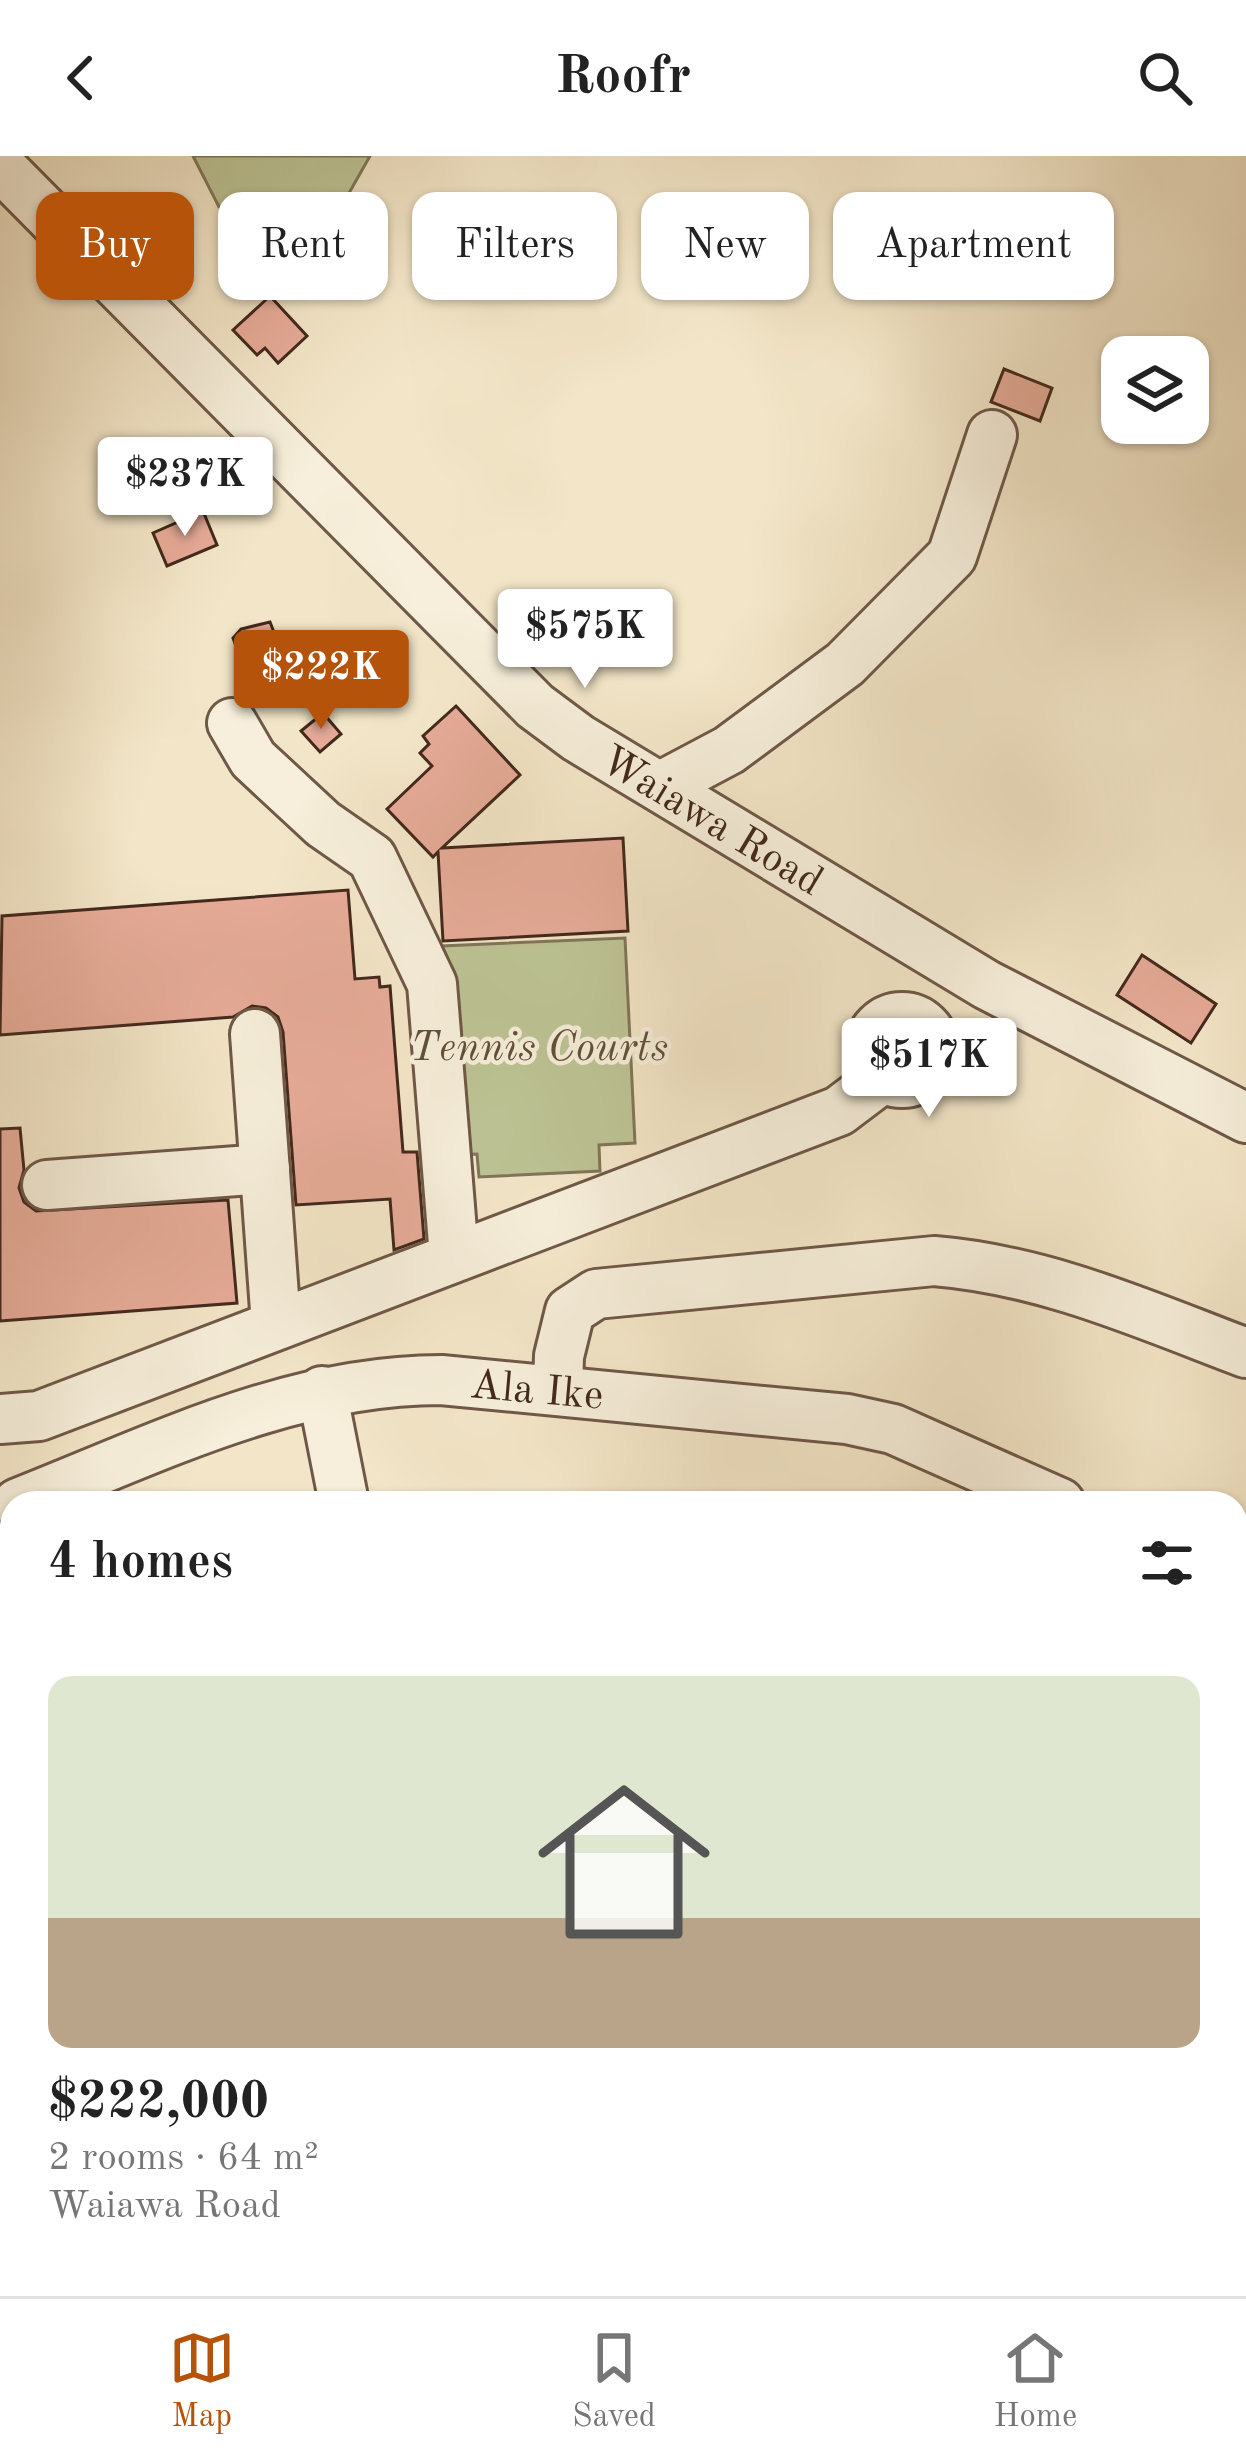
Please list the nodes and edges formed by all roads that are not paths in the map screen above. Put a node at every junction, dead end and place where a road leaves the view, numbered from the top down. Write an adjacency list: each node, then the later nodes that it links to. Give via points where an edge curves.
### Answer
1 (0, 166): 4 (street, Waiawa Road, via 536,706)
2 (992, 435): 4 (street, via 952,556 845,664 729,750)
3 (232, 723): 10 (street, via 253,759 372,858 432,984)
4 (663, 785): 7 (street, Waiawa Road, via 987,986)
5 (255, 1034): 8 (street)
6 (884, 1077): 10 (street, via 839,1111)
7 (1246, 1118)
8 (265, 1169): 9 (street); 11 (street)
9 (47, 1185)
10 (454, 1256): 11 (street)
11 (276, 1324): 15 (street, via 39,1416)
12 (1246, 1353): 13 (street, via 1048,1279 934,1261 596,1294 570,1311)
13 (558, 1389): 14 (street, Ala Ike, via 393,1380); 18 (street, Ala Ike, via 848,1419 893,1429)
14 (322, 1391): 16 (street, Ala Ike); 17 (street)
15 (0, 1419)
16 (48, 1491)
17 (342, 1491)
18 (1033, 1491)

